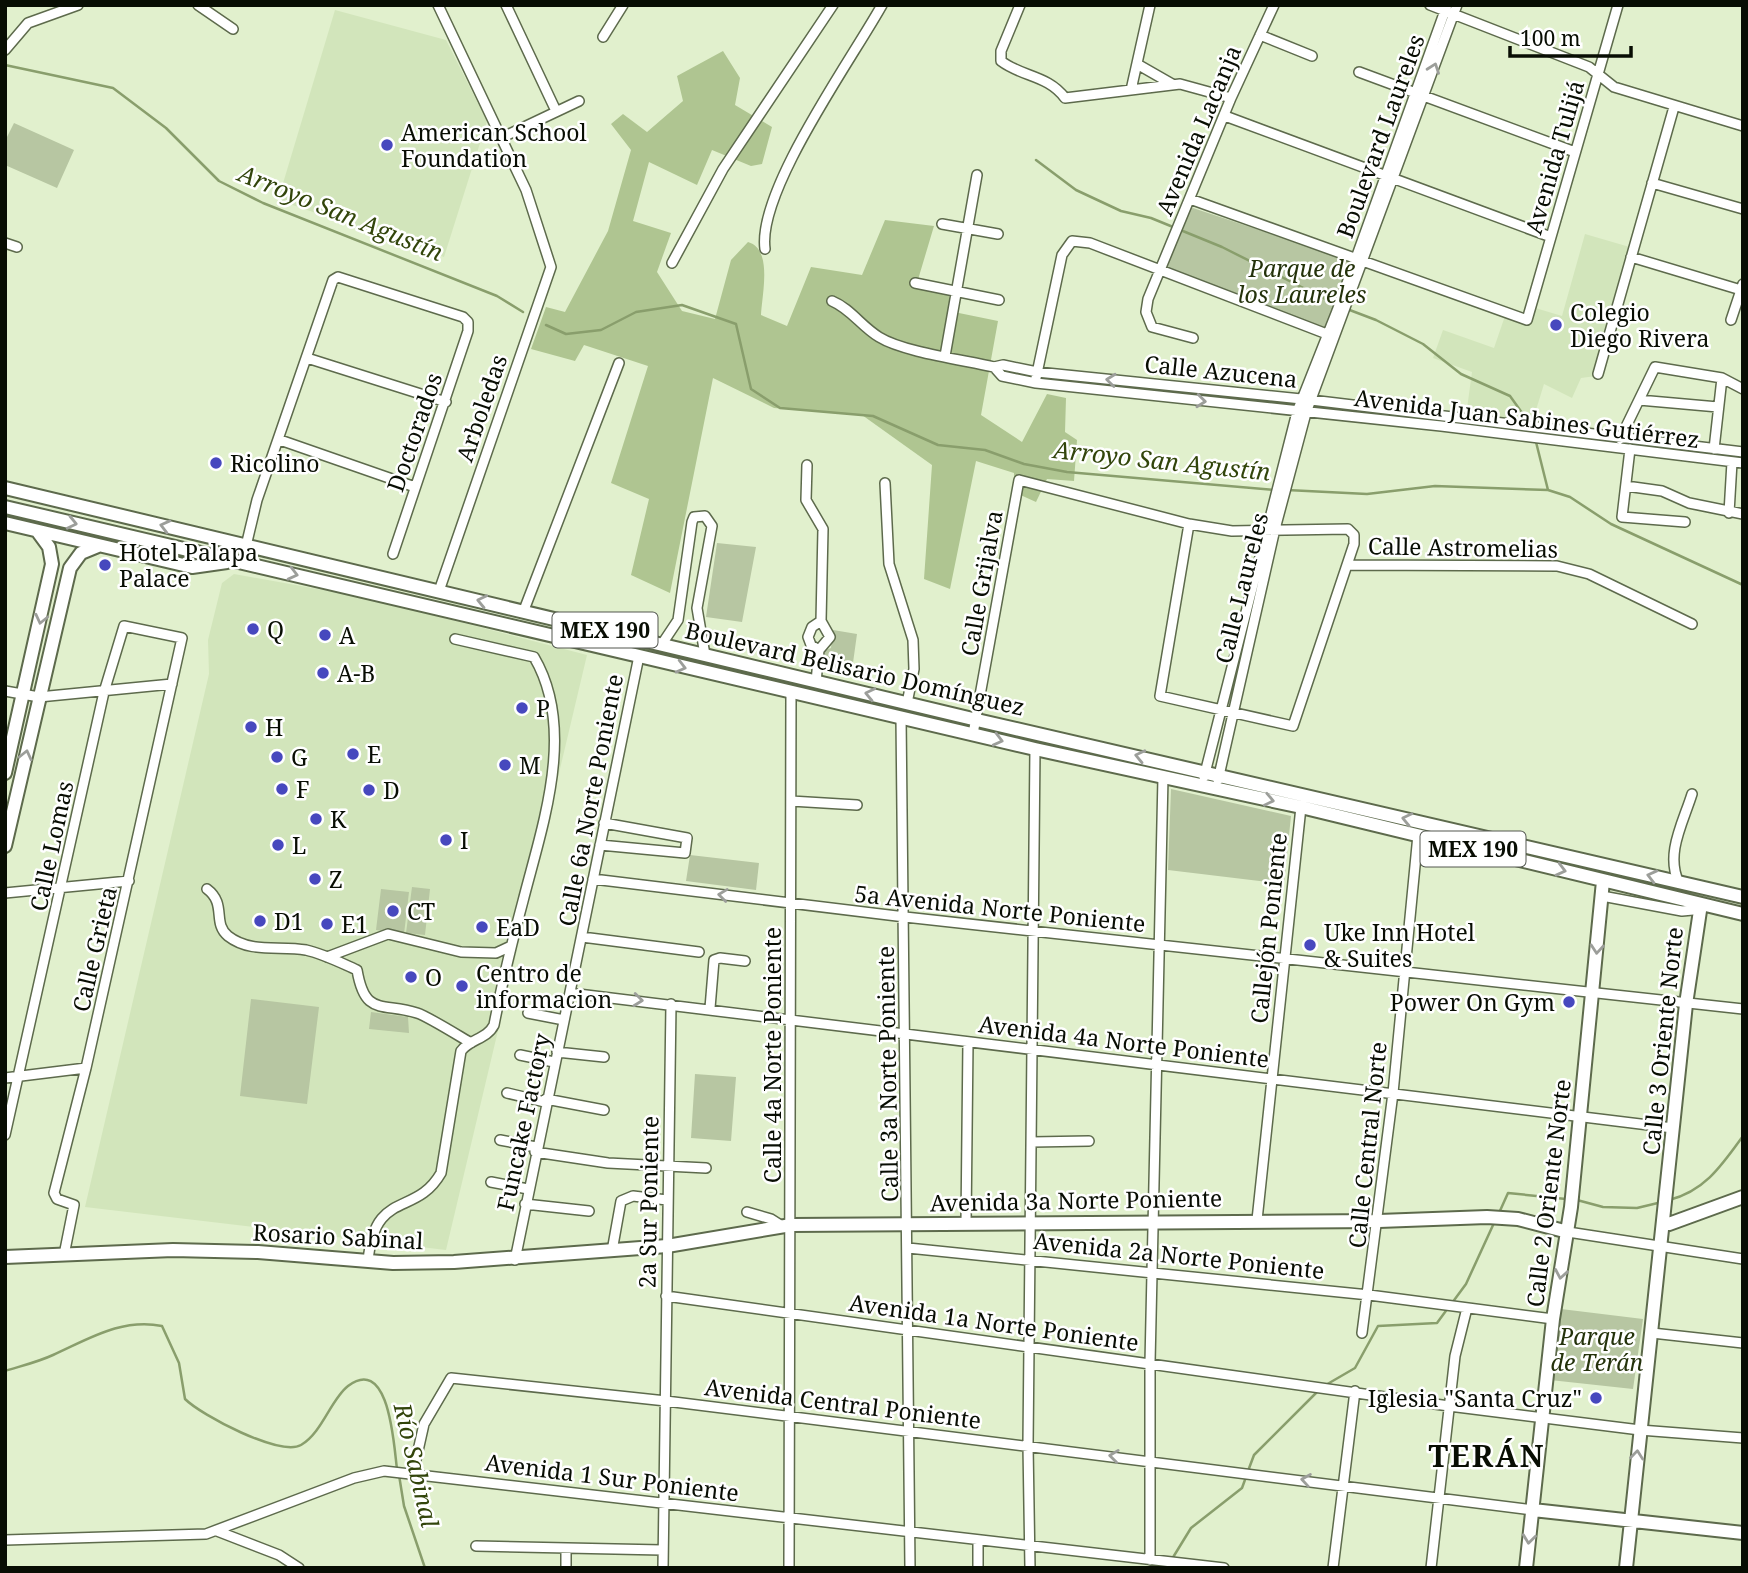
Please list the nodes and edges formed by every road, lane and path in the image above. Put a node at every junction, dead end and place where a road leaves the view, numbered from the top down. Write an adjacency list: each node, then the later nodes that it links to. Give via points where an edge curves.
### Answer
1 (78, 5): 17 (street, via 29,23)
2 (198, 5): 14 (street)
3 (438, 5): 32 (street, Arboledas)
4 (506, 5): 29 (street)
5 (624, 5): 16 (street)
6 (832, 5): 48 (street, via 723,169)
7 (882, 5): 45 (street, via 787,169 764,229)
8 (1020, 5): 23 (street, via 1001,51 1001,61 1010,68 1051,82 1065,98)
9 (1150, 5): 19 (street)
10 (1274, 5): 15 (street, Avenida Lacanja)
11 (1430, 5): 13 (street)
12 (1618, 5): 21 (street, Avenida Tulijá)
13 (1451, 9): 21 (street); 24 (street, Boulevard Laureles); 25 (street, one-way to 13)
14 (233, 29)
15 (1260, 35): 18 (street); 26 (street, Avenida Lacanja)
16 (603, 37)
17 (5, 50)
18 (1312, 56)
19 (1137, 64): 22 (street); 23 (street)
20 (1359, 72): 24 (street)
21 (1599, 74): 28 (street, via 1614,87); 33 (street, Avenida Tulijá)
22 (1172, 84): 23 (street); 26 (street)
23 (1131, 90)
24 (1414, 91): 25 (street); 35 (street, Boulevard Laureles)
25 (1424, 95): 33 (street); 35 (street)
26 (1231, 99): 30 (street, Avenida Lacanja)
27 (579, 101): 29 (street)
28 (1674, 107): 31 (street); 36 (street)
29 (556, 111): 32 (street)
30 (1225, 116): 35 (street); 37 (street, Avenida Lacanja)
31 (1743, 126)
32 (503, 137): 101 (street, Arboledas, via 551,267)
33 (1575, 152): 42 (street, Avenida Tulijá)
34 (977, 175): 40 (street)
35 (1389, 179): 42 (street); 47 (street, Boulevard Laureles)
36 (1652, 183): 38 (street); 46 (street)
37 (1190, 199): 47 (street); 49 (street, Avenida Lacanja)
38 (1743, 209)
39 (942, 224): 40 (street)
40 (967, 229): 41 (street); 52 (street)
41 (998, 234)
42 (1551, 237): 47 (street, Avenida Tulijá, via 1527,320)
43 (5, 243): 44 (street)
44 (17, 247)
45 (765, 249)
46 (1631, 257): 51 (street); 63 (street)
47 (1359, 260): 56 (street, Boulevard Laureles)
48 (673, 263)
49 (1160, 270): 56 (street); 57 (street, Avenida Lacanja, via 1146,312 1152,327); 62 (street, via 1090,243 1072,241 1062,255)
50 (915, 283): 52 (street)
51 (1742, 287): 55 (street)
52 (956, 292): 54 (street); 58 (street)
53 (832, 300): 58 (street, via 893,344)
54 (999, 300)
55 (1731, 320)
56 (1330, 336): 67 (street)
57 (1193, 338)
58 (945, 356): 61 (street)
59 (307, 358): 69 (street); 69 (street, Doctorados, via 333,280 338,277 468,322); 76 (street)
60 (619, 363): 102 (street)
61 (994, 367): 62 (street, Calle Azucena); 65 (street, via 1002,376)
62 (1037, 372): 65 (street); 67 (street, Calle Azucena, one-way to 62)
63 (1598, 373)
64 (1722, 378): 66 (street); 68 (street, via 1655,367); 70 (street)
65 (1036, 383): 71 (street, Avenida Juan Sabines Gutiérrez, one-way to 71)
66 (1743, 389)
67 (1306, 399): 71 (street); 72 (street, Calle Azucena)
68 (1639, 400): 70 (street); 75 (street)
69 (446, 402): 85 (street, Doctorados)
70 (1718, 407): 78 (street)
71 (1301, 413): 73 (street, Avenida Juan Sabines Gutiérrez); 93 (street, Calle Laureles)
72 (1486, 421): 73 (street); 74 (street, Calle Azucena)
73 (1481, 433): 74 (street, Avenida Juan Sabines Gutiérrez)
74 (1587, 439): 75 (street); 77 (street, Avenida Juan Sabines Gutiérrez)
75 (1620, 439): 78 (street)
76 (280, 440): 85 (street); 96 (street, via 257,500)
77 (1630, 449): 80 (street, Avenida Juan Sabines Gutiérrez); 84 (street)
78 (1714, 449): 79 (street)
79 (1743, 452)
80 (1732, 462): 81 (street, Avenida Juan Sabines Gutiérrez); 88 (street)
81 (1743, 463)
82 (807, 465): 103 (street, via 806,500 823,528)
83 (885, 483): 118 (street, via 889,564 913,640 914,669)
84 (1626, 486): 88 (street, via 1662,491); 90 (street, via 1622,517)
85 (415, 487): 97 (street, Doctorados)
86 (5, 488): 96 (main road, Boulevard Belisario Domínguez / MEX 190, one-way to 86)
87 (5, 507): 98 (main road, Boulevard Belisario Domínguez / MEX 190, one-way to 98)
88 (1729, 513): 89 (street)
89 (1743, 514)
90 (1685, 522)
91 (5, 523): 94 (main road)
92 (1189, 524): 93 (street, via 1232,531); 119 (street, via 1160,696); 122 (street, Calle Grijalva, via 1019,480)
93 (1270, 529): 100 (street, via 1348,529 1354,544); 119 (street, Calle Laureles); 120 (street, Calle Laureles)
94 (38, 532): 95 (main road); 116 (main road, one-way to 116, via 49,547 52,564)
95 (98, 545): 98 (main road, via 192,567); 117 (main road, via 81,553 70,568)
96 (252, 547): 99 (main road); 101 (main road, Boulevard Belisario Domínguez / MEX 190)
97 (393, 554)
98 (235, 560): 99 (main road, Boulevard Belisario Domínguez / MEX 190)
99 (254, 565): 110 (main road, Boulevard Belisario Domínguez / MEX 190, one-way to 110)
100 (1347, 565): 104 (street, Calle Astromelias, via 1557,566 1590,574); 120 (street, via 1293,726)
101 (439, 591): 102 (main road, Boulevard Belisario Domínguez / MEX 190, one-way to 101)
102 (524, 610): 107 (main road, Boulevard Belisario Domínguez / MEX 190)
103 (821, 621): 108 (street, via 830,637); 108 (street, via 808,637)
104 (1692, 624)
105 (182, 638): 112 (street, Calle Grieta); 114 (street, Calle Lomas, via 124,626)
106 (455, 639): 158 (street, via 534,657 551,699 553,765)
107 (662, 644): 109 (main road, Boulevard Belisario Domínguez / MEX 190); 109 (street, via 678,620 692,522 694,517 705,516 712,526 697,607)
108 (819, 650): 111 (street)
109 (705, 654): 111 (main road, Boulevard Belisario Domínguez / MEX 190)
110 (639, 656): 115 (main road, Boulevard Belisario Domínguez / MEX 190, one-way to 115); 135 (street, Calle 6a Norte Poniente)
111 (816, 682): 118 (main road, Boulevard Belisario Domínguez / MEX 190, one-way to 111)
112 (172, 684): 114 (street); 142 (street, Calle Grieta)
113 (5, 691): 116 (street)
114 (104, 692): 117 (street); 145 (street, Calle Lomas)
115 (791, 692): 121 (main road, Boulevard Belisario Domínguez / MEX 190); 132 (street, Calle 4a Norte Poniente)
116 (23, 695): 117 (street); 126 (main road)
117 (39, 697): 131 (main road, one-way to 117)
118 (907, 703): 122 (main road, Boulevard Belisario Domínguez / MEX 190)
119 (1221, 709): 120 (street); 125 (street, Calle Laureles)
120 (1231, 712): 128 (street, Calle Laureles)
121 (901, 717): 123 (main road, Boulevard Belisario Domínguez / MEX 190); 154 (street, Calle 3a Norte Poniente)
122 (977, 720): 123 (street, Calle Grijalva); 125 (main road, Boulevard Belisario Domínguez / MEX 190, one-way to 122)
123 (973, 734): 124 (main road, Boulevard Belisario Domínguez / MEX 190, one-way to 124)
124 (1035, 750): 127 (main road, Boulevard Belisario Domínguez / MEX 190); 155 (street)
125 (1206, 772): 128 (main road, MEX 190); 129 (street, Calle Laureles)
126 (5, 773)
127 (1163, 777): 129 (main road, Boulevard Belisario Domínguez / MEX 190); 157 (street)
128 (1218, 782): 129 (main road, MEX 190); 134 (main road, MEX 190, one-way to 134); 144 (main road, MEX 190, one-way to 128)
129 (1202, 785)
130 (1692, 794): 144 (street, via 1672,856)
131 (10, 799): 139 (main road)
132 (791, 801): 133 (street); 151 (street, Calle 4a Norte Poniente)
133 (857, 805)
134 (1301, 807): 137 (main road, MEX 190); 161 (street, Callejón Poniente)
135 (604, 823): 136 (street); 138 (street, Calle 6a Norte Poniente)
136 (648, 831): 140 (street); 140 (street, via 687,838 685,853)
137 (1418, 835): 143 (main road, MEX 190, one-way to 143); 163 (street, Calle Central Norte)
138 (600, 845): 140 (street); 141 (street, Calle 6a Norte Poniente)
139 (5, 846)
140 (646, 849)
141 (593, 879): 151 (street, 5a Avenida Norte Poniente, one-way to 141); 156 (street, Calle 6a Norte Poniente)
142 (129, 881): 145 (street); 182 (street, Calle Grieta)
143 (1603, 881): 149 (main road, Calle 2 Oriente Norte); 152 (main road, MEX 190)
144 (1679, 883): 148 (main road, MEX 190); 152 (main road)
145 (62, 885): 147 (street); 183 (street, Calle Lomas)
146 (207, 889): 160 (street, via 219,903 222,929 229,937 253,948 281,946)
147 (5, 893)
148 (1728, 893): 150 (main road, MEX 190); 152 (main road)
149 (1601, 896): 152 (street, via 1682,911); 165 (main road, Calle 2 Oriente Norte, one-way to 165)
150 (1743, 897)
151 (790, 903): 154 (street, 5a Avenida Norte Poniente); 172 (street, Calle 4a Norte Poniente)
152 (1700, 904): 153 (main road, MEX 190); 167 (main road, Calle 3 Oriente Norte)
153 (1743, 914)
154 (905, 917): 155 (street, 5a Avenida Norte Poniente); 173 (street, Calle 3a Norte Poniente)
155 (1033, 932): 157 (street, 5a Avenida Norte Poniente); 176 (street)
156 (582, 937): 159 (street); 164 (street, Calle 6a Norte Poniente)
157 (1158, 945): 161 (street, 5a Avenida Norte Poniente); 181 (street)
158 (512, 946): 160 (street, via 496,953 461,952 388,934); 175 (street, via 494,1025 487,1035)
159 (699, 952)
160 (327, 957): 175 (street, via 357,970 368,1001 377,1008 418,1013)
161 (1284, 959): 163 (street, 5a Avenida Norte Poniente); 185 (street, Callejón Poniente)
162 (745, 961): 168 (street, via 715,960)
163 (1404, 972): 165 (street, 5a Avenida Norte Poniente); 187 (street, Calle Central Norte)
164 (570, 993): 166 (street, Avenida 4a Norte Poniente, one-way to 166); 171 (street, Funcake Factory)
165 (1594, 993): 167 (street, 5a Avenida Norte Poniente); 190 (main road, Calle 2 Oriente Norte)
166 (671, 1004): 168 (street, Avenida 4a Norte Poniente); 197 (street, 2a Sur Poniente)
167 (1686, 1004): 169 (street, 5a Avenida Norte Poniente); 191 (main road, Calle 3 Oriente Norte)
168 (710, 1009): 172 (street, Avenida 4a Norte Poniente)
169 (1743, 1009)
170 (528, 1013): 171 (street)
171 (564, 1020): 177 (street, Funcake Factory)
172 (792, 1020): 173 (street, Avenida 4a Norte Poniente); 213 (street, Calle 4a Norte Poniente)
173 (905, 1035): 174 (street, Avenida 4a Norte Poniente); 211 (street, Calle 3a Norte Poniente)
174 (968, 1042): 176 (street, Avenida 4a Norte Poniente); 212 (street)
175 (471, 1043): 224 (street, via 461,1051 457,1066 441,1173 429,1189 381,1217 372,1233)
176 (1032, 1049): 181 (street, Avenida 4a Norte Poniente); 195 (street)
177 (557, 1052): 179 (street); 180 (street, Funcake Factory)
178 (520, 1055): 180 (street)
179 (604, 1057)
180 (554, 1062): 188 (street, Funcake Factory)
181 (1156, 1065): 185 (street, Avenida 4a Norte Poniente); 206 (street)
182 (86, 1068): 183 (street); 219 (street, Calle Grieta, via 54,1193 57,1199 74,1205)
183 (19, 1076): 184 (street); 192 (street, Calle Lomas)
184 (5, 1078)
185 (1271, 1079): 187 (street, Avenida 4a Norte Poniente); 207 (street, Callejón Poniente)
186 (507, 1093): 188 (street)
187 (1394, 1093): 190 (street, Avenida 4a Norte Poniente); 208 (street, Calle Central Norte)
188 (546, 1101): 189 (street); 196 (street, Funcake Factory)
189 (604, 1110)
190 (1580, 1115): 191 (street, Avenida 4a Norte Poniente); 214 (main road, Calle 2 Oriente Norte)
191 (1673, 1128): 209 (main road, Calle 3 Oriente Norte)
192 (5, 1135)
193 (500, 1140): 196 (street)
194 (1089, 1141): 195 (street)
195 (1032, 1142): 210 (street)
196 (536, 1149): 197 (street); 200 (street, Funcake Factory)
197 (667, 1168): 198 (street); 202 (street, 2a Sur Poniente)
198 (706, 1168)
199 (491, 1182): 200 (street)
200 (528, 1189): 203 (street, Funcake Factory)
201 (1743, 1197): 209 (main road)
202 (667, 1200): 215 (street, 2a Sur Poniente); 218 (street, via 632,1196 621,1201)
203 (525, 1204): 204 (street); 223 (street, Funcake Factory)
204 (589, 1211)
205 (747, 1212): 213 (street)
206 (1153, 1220): 207 (main road, Avenida 3a Norte Poniente); 210 (main road, Avenida 3a Norte Poniente); 225 (street)
207 (1257, 1220): 208 (main road, Avenida 3a Norte Poniente)
208 (1379, 1221): 214 (main road, Avenida 3a Norte Poniente, via 1487,1217 1518,1219); 226 (street, Calle Central Norte)
209 (1667, 1221): 217 (main road)
210 (1032, 1222): 212 (main road, Avenida 3a Norte Poniente); 221 (street)
211 (908, 1223): 212 (main road, Avenida 3a Norte Poniente); 213 (main road, Avenida 3a Norte Poniente); 216 (street, Calle 3a Norte Poniente)
212 (966, 1223)
213 (787, 1225): 215 (main road, Avenida 3a Norte Poniente); 229 (street, Calle 4a Norte Poniente)
214 (1568, 1232): 217 (street); 230 (main road, Calle 2 Oriente Norte, one-way to 230)
215 (667, 1245): 218 (main road, Rosario Sabinal); 227 (street, 2a Sur Poniente)
216 (908, 1248): 221 (street, Avenida 2a Norte Poniente); 231 (street, Calle 3a Norte Poniente)
217 (1661, 1248): 222 (street); 233 (main road)
218 (612, 1251): 223 (main road, Rosario Sabinal)
219 (64, 1255): 220 (main road, Rosario Sabinal); 224 (main road, Rosario Sabinal, via 173,1250)
220 (5, 1257)
221 (1031, 1258): 225 (street, Avenida 2a Norte Poniente); 235 (street)
222 (1743, 1259)
223 (514, 1260): 224 (main road, Rosario Sabinal)
224 (368, 1261)
225 (1153, 1271): 226 (street, Avenida 2a Norte Poniente); 236 (street)
226 (1369, 1295): 228 (street, Avenida 2a Norte Poniente); 232 (street, Calle Central Norte)
227 (666, 1296): 229 (street, Avenida 1a Norte Poniente); 238 (street, 2a Sur Poniente)
228 (1464, 1308): 230 (street, Avenida 2a Norte Poniente); 239 (street)
229 (790, 1312): 231 (street, Avenida 1a Norte Poniente); 240 (street, Calle 4a Norte Poniente)
230 (1553, 1319): 241 (main road, Calle 2 Oriente Norte)
231 (908, 1331): 235 (street, Avenida 1a Norte Poniente); 243 (street, Calle 3a Norte Poniente)
232 (1363, 1333)
233 (1653, 1333): 234 (street); 242 (main road)
234 (1743, 1343)
235 (1029, 1346): 236 (street, Avenida 1a Norte Poniente); 245 (street)
236 (1150, 1363): 237 (street, Avenida 1a Norte Poniente); 246 (street)
237 (1355, 1391): 239 (street); 248 (street)
238 (666, 1401): 240 (street, Avenida Central Poniente); 247 (street, Avenida Central Poniente, via 451,1378 424,1424); 250 (street, 2a Sur Poniente)
239 (1449, 1406): 241 (street); 249 (street)
240 (791, 1417): 243 (street, Avenida Central Poniente); 252 (street, Calle 4a Norte Poniente)
241 (1542, 1417): 242 (street); 251 (main road, Calle 2 Oriente Norte)
242 (1640, 1430): 244 (street); 253 (main road, one-way to 242)
243 (910, 1431): 245 (street, Avenida Central Poniente); 255 (street, Calle 3a Norte Poniente)
244 (1743, 1438)
245 (1028, 1446): 246 (street, Avenida Central Poniente, one-way to 245); 259 (street)
246 (1149, 1460): 248 (street, Avenida Central Poniente, one-way to 246); 263 (street)
247 (411, 1473): 250 (street, Avenida 1 Sur Poniente); 254 (street, Avenida 1 Sur Poniente, via 384,1471 354,1478)
248 (1342, 1486): 249 (street, Avenida Central Poniente); 272 (street)
249 (1438, 1498): 251 (street, Avenida Central Poniente); 273 (street)
250 (663, 1502): 252 (street, Avenida 1 Sur Poniente); 262 (street, 2a Sur Poniente)
251 (1533, 1510): 253 (main road); 274 (main road, Calle 2 Oriente Norte, one-way to 274)
252 (788, 1517): 255 (street, Avenida 1 Sur Poniente); 267 (street, Calle 4a Norte Poniente)
253 (1630, 1523): 256 (main road); 275 (main road)
254 (217, 1531): 257 (street, Avenida 1 Sur Poniente, via 194,1536); 264 (street, via 279,1555)
255 (911, 1531): 258 (street, Avenida 1 Sur Poniente); 268 (street, Calle 3a Norte Poniente)
256 (1743, 1533)
257 (5, 1540)
258 (978, 1540): 259 (street, Avenida 1 Sur Poniente); 269 (street)
259 (1030, 1545): 263 (street, Avenida 1 Sur Poniente); 270 (street)
260 (476, 1546): 261 (street)
261 (566, 1549): 262 (street); 265 (street)
262 (662, 1550): 266 (street, 2a Sur Poniente)
263 (1150, 1560): 271 (street, Avenida 1 Sur Poniente)
264 (299, 1568)
265 (566, 1568)
266 (663, 1568)
267 (789, 1568)
268 (910, 1568)
269 (978, 1568)
270 (1030, 1568)
271 (1224, 1568)
272 (1333, 1568)
273 (1431, 1568)
274 (1526, 1568)
275 (1626, 1568)

